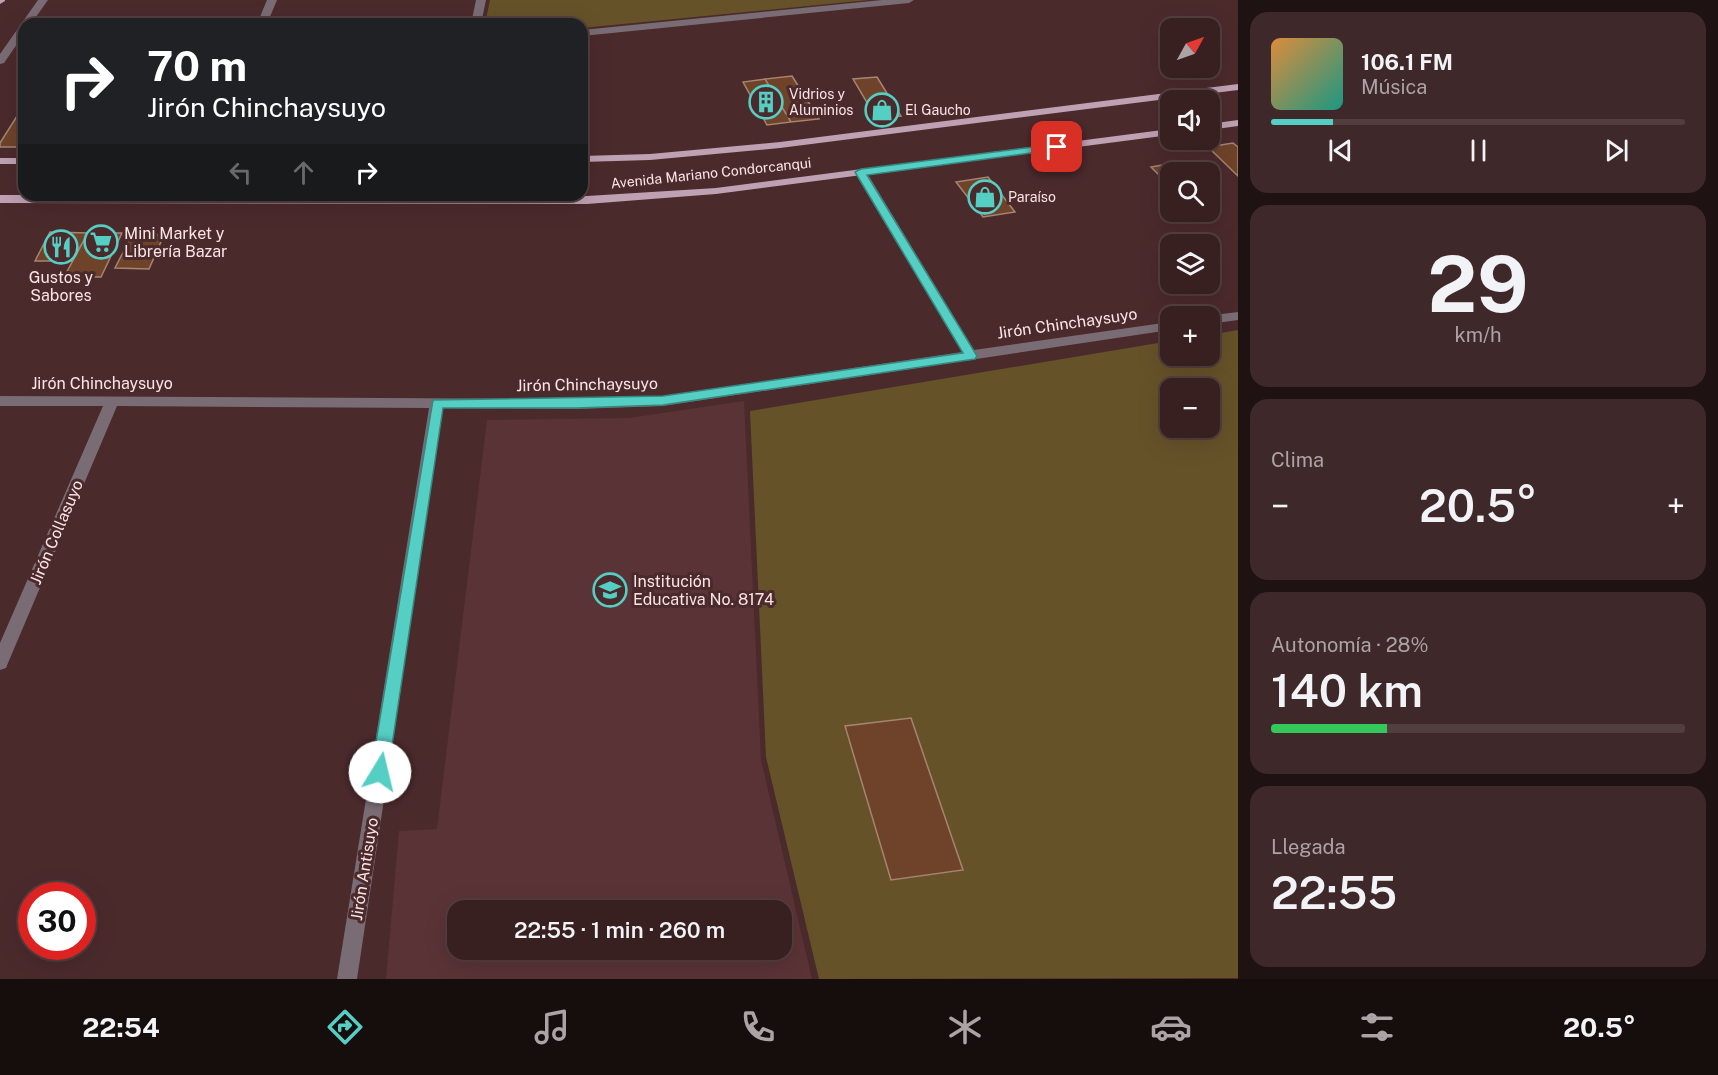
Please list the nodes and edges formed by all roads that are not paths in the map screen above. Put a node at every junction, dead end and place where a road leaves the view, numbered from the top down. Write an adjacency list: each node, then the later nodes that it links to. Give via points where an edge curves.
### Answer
1 (43, 0): 5 (street)
2 (272, 0): 6 (street)
3 (481, 0): 7 (street)
4 (909, 0): 8 (street)
5 (30, 18)
6 (264, 18)
7 (478, 18)
8 (588, 32)
9 (18, 35): 10 (street)
10 (0, 61)
11 (1238, 87): 15 (main road, Avenida Mariano Condorcanqui, via 780,145)
12 (1238, 123): 13 (main road)
13 (1220, 125)
14 (1160, 133): 18 (main road, Avenida Mariano Condorcanqui)
15 (588, 159)
16 (0, 161): 17 (main road)
17 (18, 161)
18 (861, 172): 21 (main road, Avenida Mariano Condorcanqui, via 716,191); 25 (street)
19 (0, 199): 20 (main road, Avenida Mariano Condorcanqui)
20 (18, 199)
21 (588, 200)
22 (1238, 316): 23 (street)
23 (1220, 318)
24 (1160, 328): 25 (street, Jirón Chinchaysuyo)
25 (970, 356): 28 (street, Jirón Chinchaysuyo, via 663,400)
26 (0, 401): 27 (street, Jirón Chinchaysuyo)
27 (112, 401): 28 (street, Jirón Chinchaysuyo); 29 (street, Jirón Collasuyo)
28 (437, 403): 30 (street, Jirón Antisuyo)
29 (0, 663)
30 (347, 979)

